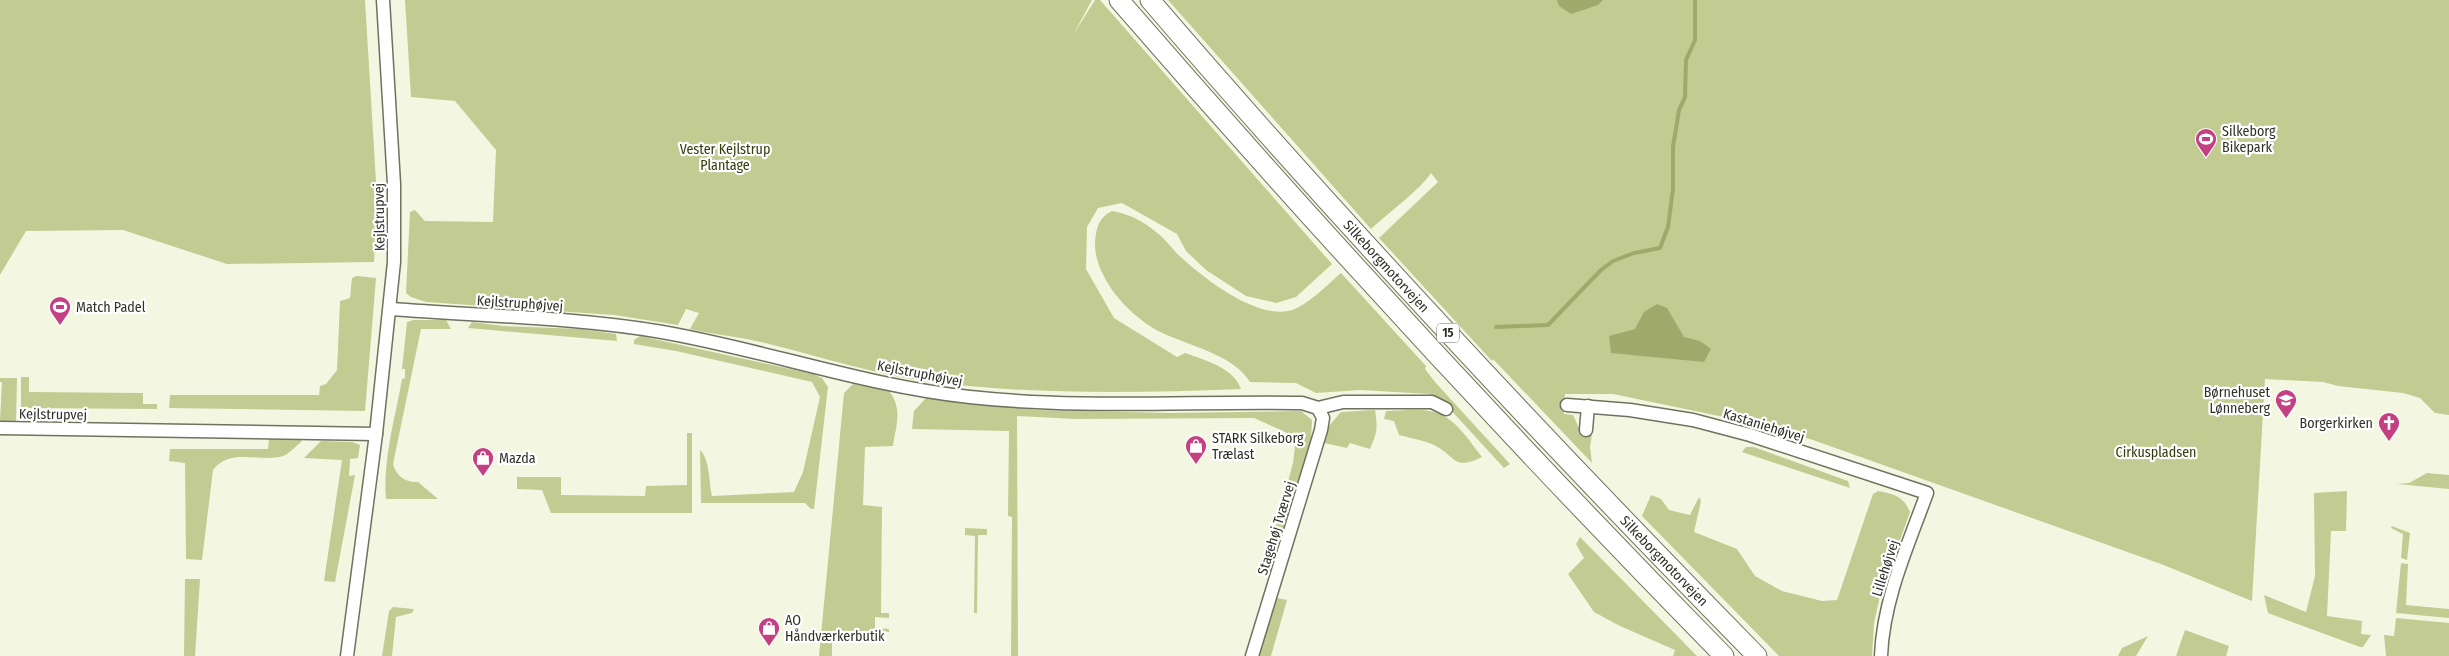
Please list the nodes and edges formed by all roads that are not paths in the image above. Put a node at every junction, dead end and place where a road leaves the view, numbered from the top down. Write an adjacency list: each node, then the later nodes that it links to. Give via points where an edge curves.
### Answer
1 (383, 0): 4 (street, Kejlstrupvej, via 394,184)
2 (1119, 0): 15 (highway, Silkeborgmotorvejen / 15, via 1356,268)
3 (1150, 0): 16 (highway, Silkeborgmotorvejen / 15, via 1375,254 1589,483)
4 (391, 309): 7 (street, Kejlstruphøjvej, via 605,324 663,332 910,388 969,397 1053,404 1302,403); 11 (street, Kejlstrupvej)
5 (1568, 405): 6 (street, Kastaniehøjvej)
6 (1588, 406): 10 (street); 12 (street, Kastaniehøjvej, via 1693,420)
7 (1318, 408): 8 (street, Kejlstruphøjvej, via 1343,402 1432,402); 14 (street, Stagehøj Tværvej, via 1323,418 1321,430)
8 (1446, 409)
9 (0, 428): 11 (street, Kejlstrupvej)
10 (1586, 430)
11 (376, 434): 13 (street, Kejlstrupvej)
12 (1927, 492): 17 (street, Lillehøjvej, via 1888,604)
13 (347, 656)
14 (1252, 656)
15 (1724, 656)
16 (1757, 656)
17 (1881, 656)

